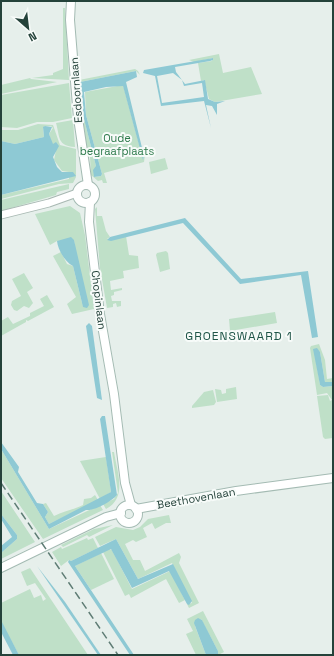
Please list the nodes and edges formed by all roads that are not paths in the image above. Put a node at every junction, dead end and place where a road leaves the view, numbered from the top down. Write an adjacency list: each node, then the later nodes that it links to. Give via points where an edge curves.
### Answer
1 (71, 1): 3 (main road, Esdoornlaan)
2 (76, 1): 3 (main road, Esdoornlaan)
3 (71, 27): 4 (main road, Esdoornlaan)
4 (83, 194): 5 (street); 7 (main road, Chopinlaan, via 110,378 111,404 116,419)
5 (1, 215)
6 (333, 478): 7 (main road, Beethovenlaan, via 236,491)
7 (129, 511): 8 (main road, Beethovenlaan, via 106,517)
8 (2, 568)

